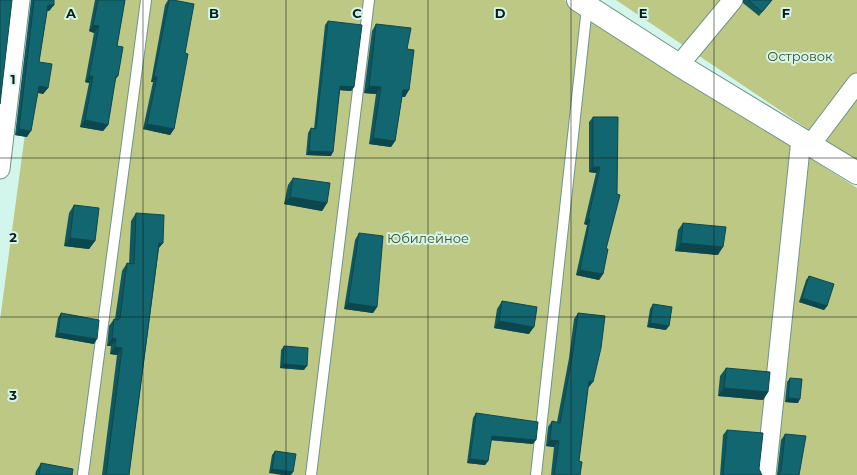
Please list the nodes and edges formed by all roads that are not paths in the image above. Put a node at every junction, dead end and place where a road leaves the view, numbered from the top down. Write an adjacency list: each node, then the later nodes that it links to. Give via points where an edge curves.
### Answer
1 (20, 0): 9 (street)
2 (146, 0): 11 (lane)
3 (369, 0): 12 (lane)
4 (733, 0): 6 (street)
5 (583, 3): 6 (street); 13 (lane)
6 (679, 65): 8 (street)
7 (857, 84): 8 (street)
8 (806, 142): 10 (street); 14 (street)
9 (0, 169)
10 (857, 172)
11 (83, 475)
12 (311, 475)
13 (536, 475)
14 (766, 475)

